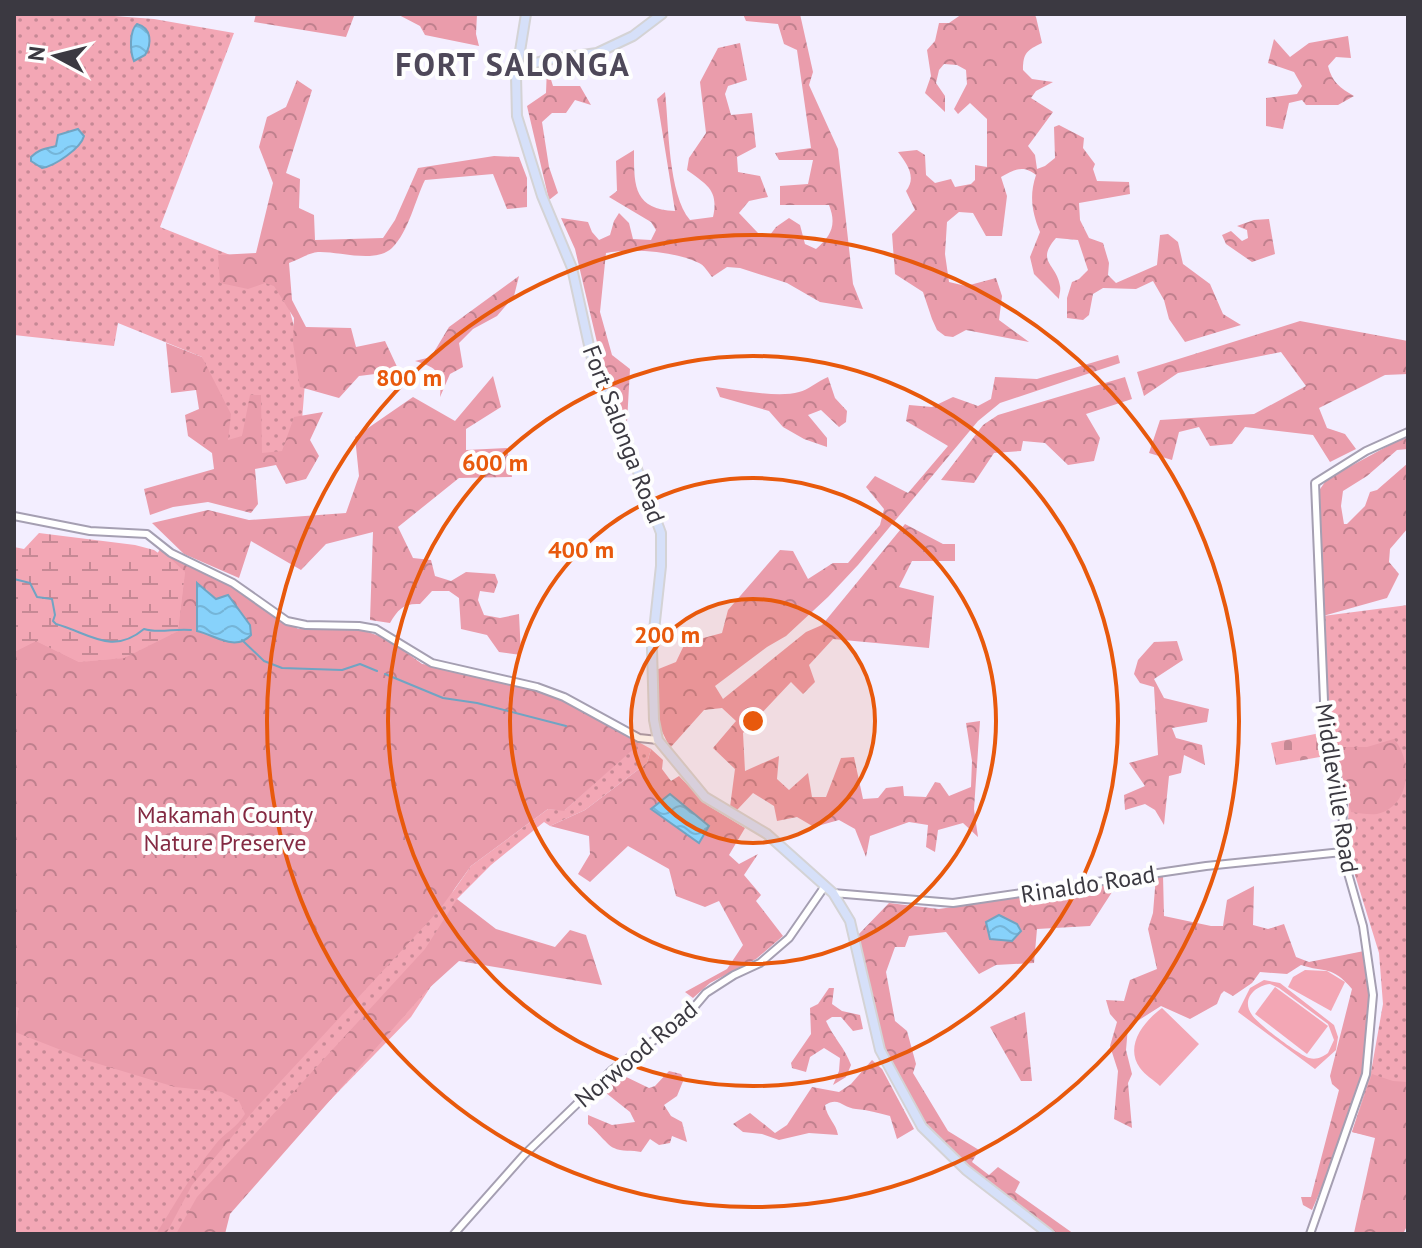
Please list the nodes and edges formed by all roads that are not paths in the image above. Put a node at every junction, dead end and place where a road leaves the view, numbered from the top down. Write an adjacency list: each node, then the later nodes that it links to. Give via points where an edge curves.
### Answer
1 (526, 14): 3 (main road, Fort Salonga Road)
2 (662, 14): 3 (main road, via 597,53)
3 (518, 68): 6 (main road, Fort Salonga Road, via 517,116 538,187 572,268 592,359 661,533 652,649)
4 (1408, 432): 7 (street, Middleville Road, via 1315,483 1322,704 1343,804)
5 (14, 516): 6 (street, via 90,531 147,534 287,621 376,629 432,663 537,687 639,738)
6 (658, 740): 8 (main road, via 705,797 767,834)
7 (1342, 852): 9 (street, Rinaldo Road, via 959,902); 12 (street, Middleville Road, via 1363,926 1373,995 1370,1042 1366,1074)
8 (825, 886): 9 (main road); 10 (street, Norwood Road, via 789,938 760,963 706,993 684,1019 612,1070 534,1144)
9 (833, 893): 11 (main road, via 850,921 880,1050 922,1127 966,1170)
10 (454, 1234)
11 (1049, 1234)
12 (1310, 1234)

